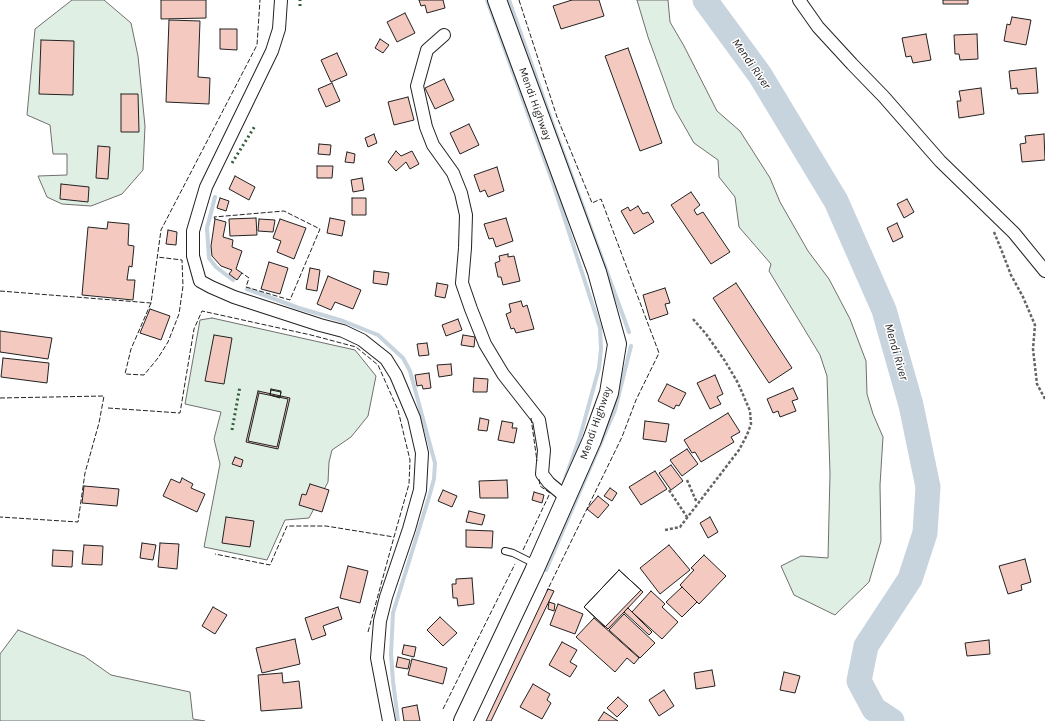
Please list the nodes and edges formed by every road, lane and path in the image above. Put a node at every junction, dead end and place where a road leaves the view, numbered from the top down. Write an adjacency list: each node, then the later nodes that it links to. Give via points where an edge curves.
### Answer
1 (281, 0): 17 (street, via 279,29 272,51 206,187 193,231 192,256 200,281 234,298 343,331 362,340 386,360 396,375 414,418 422,453 420,490 380,621 377,658)
2 (497, 0): 11 (main road, Mendi Highway, via 597,272 617,344 609,393)
3 (799, 0): 6 (street, via 818,26 940,161 1014,233)
4 (444, 35): 11 (street, via 427,50 417,86 426,127 433,145 454,173 461,193 466,215 462,283 485,344 503,374 539,420 544,450 542,474)
5 (991, 226): 8 (path, via 1035,325 1033,349 1037,384)
6 (1045, 271)
7 (693, 319): 12 (path, via 725,361 738,383 750,411 751,424 739,450)
8 (1045, 399)
9 (687, 480): 12 (path)
10 (670, 490): 13 (path)
11 (567, 498): 16 (main road, Mendi Highway)
12 (697, 504): 13 (path)
13 (687, 517): 14 (path, via 680,527)
14 (665, 530)
15 (505, 551): 16 (lane)
16 (536, 564): 18 (main road, Mendi Highway)
17 (389, 721)
18 (464, 721)

